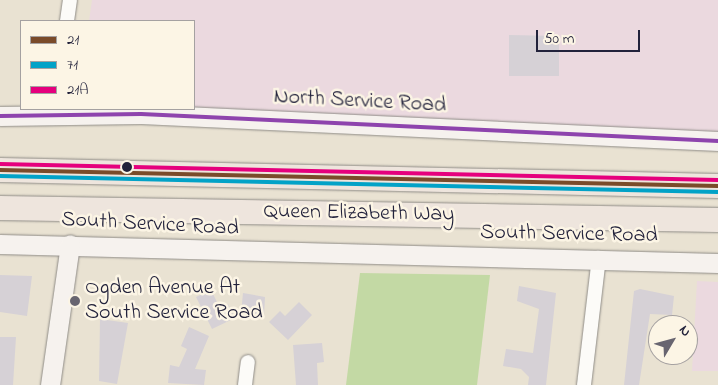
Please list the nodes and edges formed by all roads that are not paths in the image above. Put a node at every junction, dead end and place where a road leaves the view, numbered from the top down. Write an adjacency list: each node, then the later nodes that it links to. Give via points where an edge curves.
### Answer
1 (70, 0): 2 (street)
2 (67, 20)
3 (54, 111): 4 (main road, North Service Road); 5 (main road, North Service Road)
4 (0, 116)
5 (718, 141)
6 (0, 170): 7 (highway, Queen Elizabeth Way)
7 (718, 186)
8 (0, 208): 9 (highway, Queen Elizabeth Way)
9 (718, 220)
10 (0, 244): 11 (main road, South Service Road)
11 (70, 244): 12 (main road, South Service Road, via 225,253); 15 (main road)
12 (600, 258): 13 (main road, South Service Road); 17 (street)
13 (718, 263)
14 (248, 362): 16 (street)
15 (50, 385)
16 (245, 385)
17 (584, 385)

